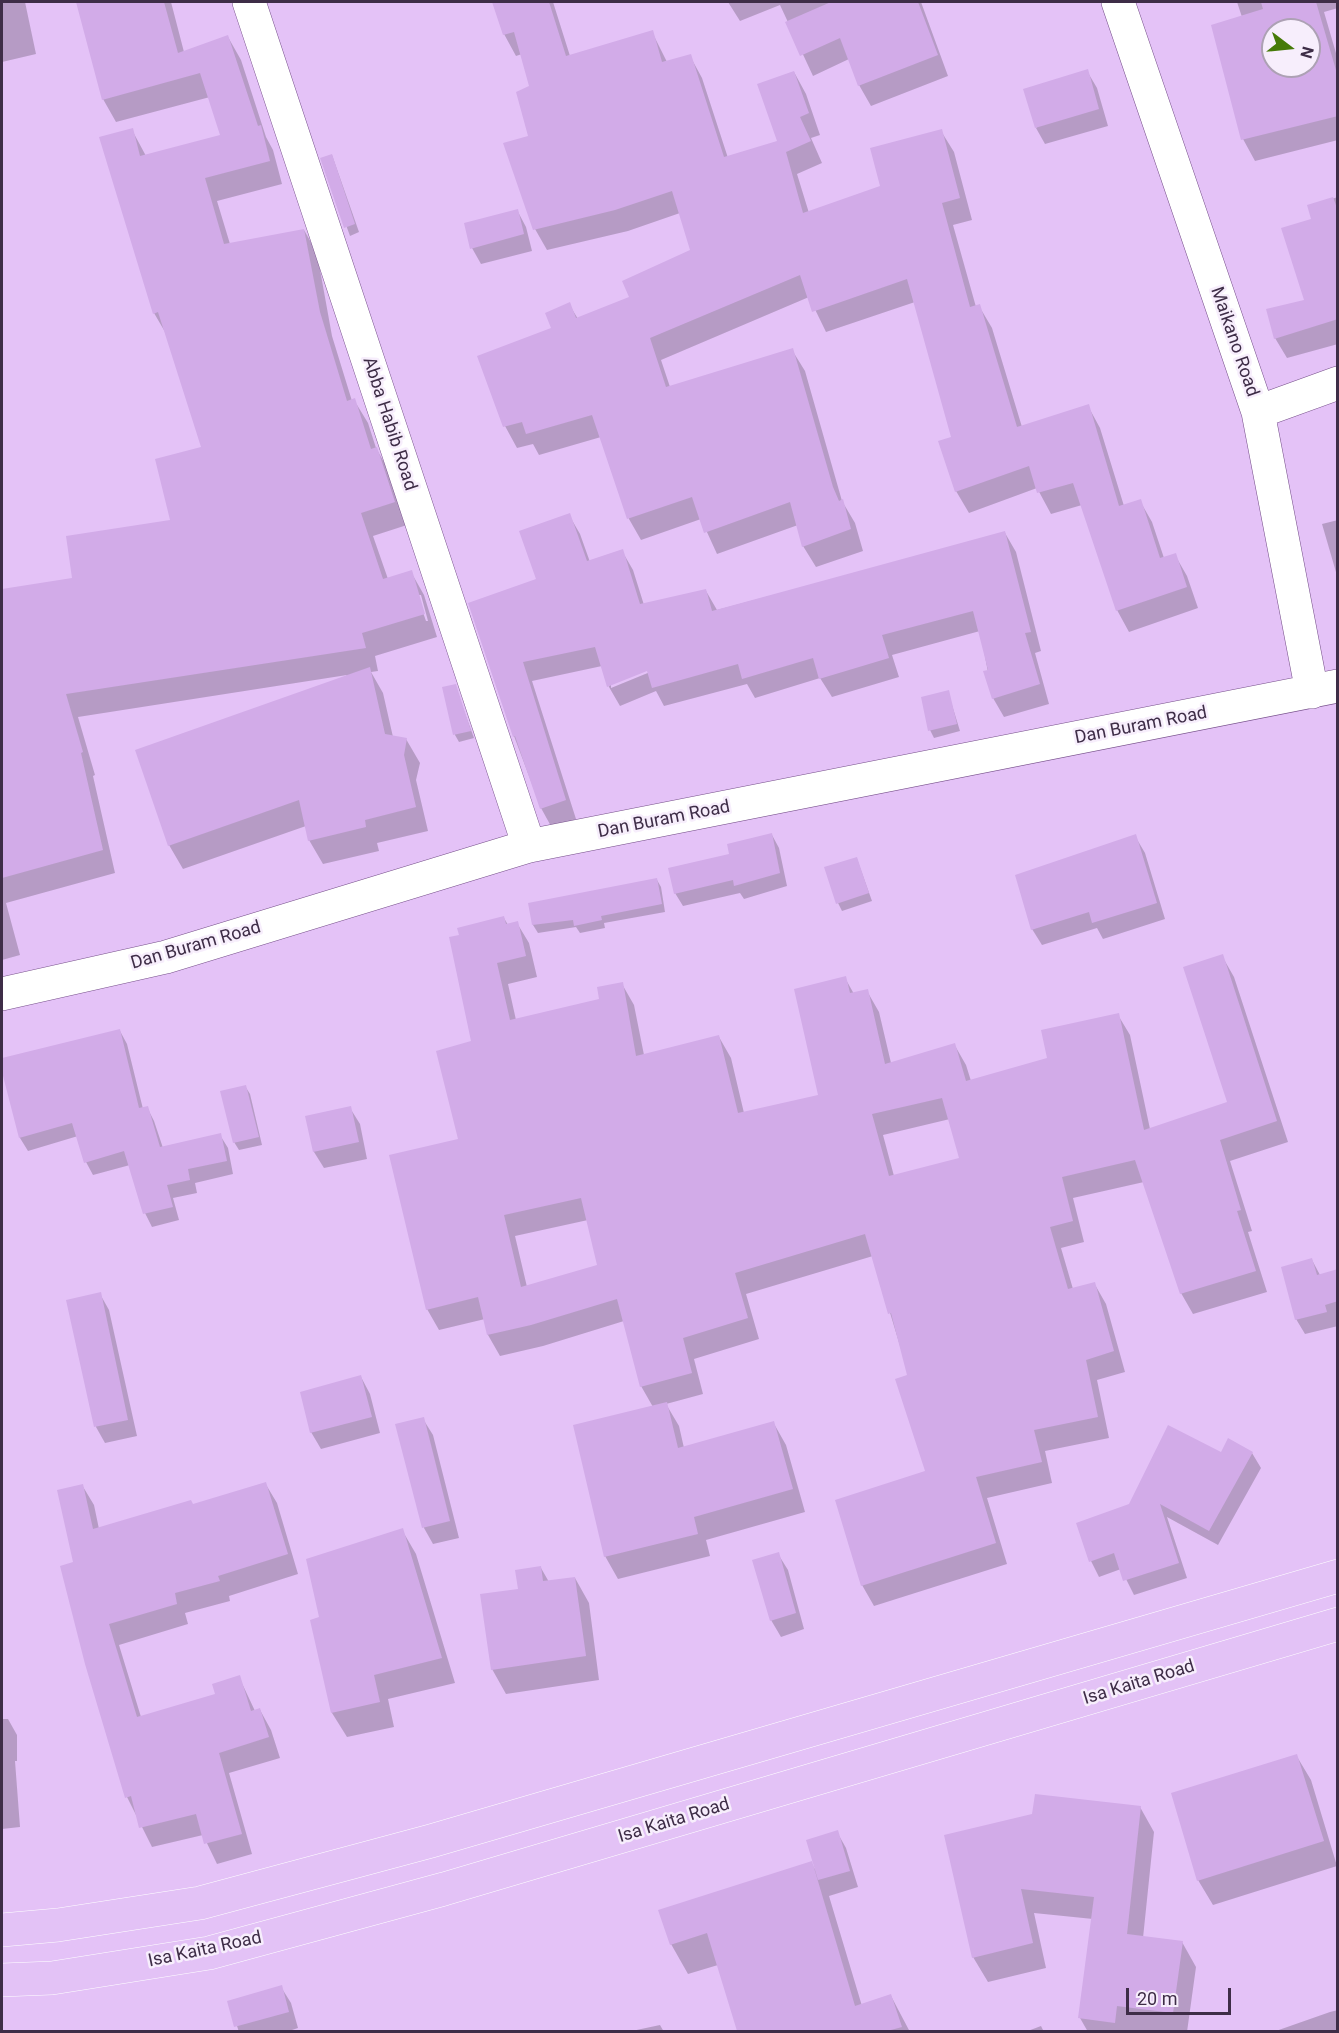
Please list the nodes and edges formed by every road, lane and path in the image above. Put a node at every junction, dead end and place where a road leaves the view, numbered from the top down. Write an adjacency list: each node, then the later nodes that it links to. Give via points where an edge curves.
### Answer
1 (249, 2): 6 (street, Abba Habib Road)
2 (1118, 2): 4 (street, Maikano Road)
3 (1338, 383): 4 (street)
4 (1258, 412): 5 (street, Maikano Road)
5 (1325, 689): 6 (street, Dan Buram Road)
6 (529, 846): 7 (street, Dan Buram Road, via 166,957)
7 (2, 994)
8 (1338, 1576): 10 (main road)
9 (1338, 1624): 11 (main road, Isa Kaita Road)
10 (430, 1841): 11 (main road); 12 (main road, via 200,1903 58,1926)
11 (444, 1890): 13 (main road, Isa Kaita Road, via 209,1953 52,1978)
12 (2, 1930)
13 (2, 1980)

